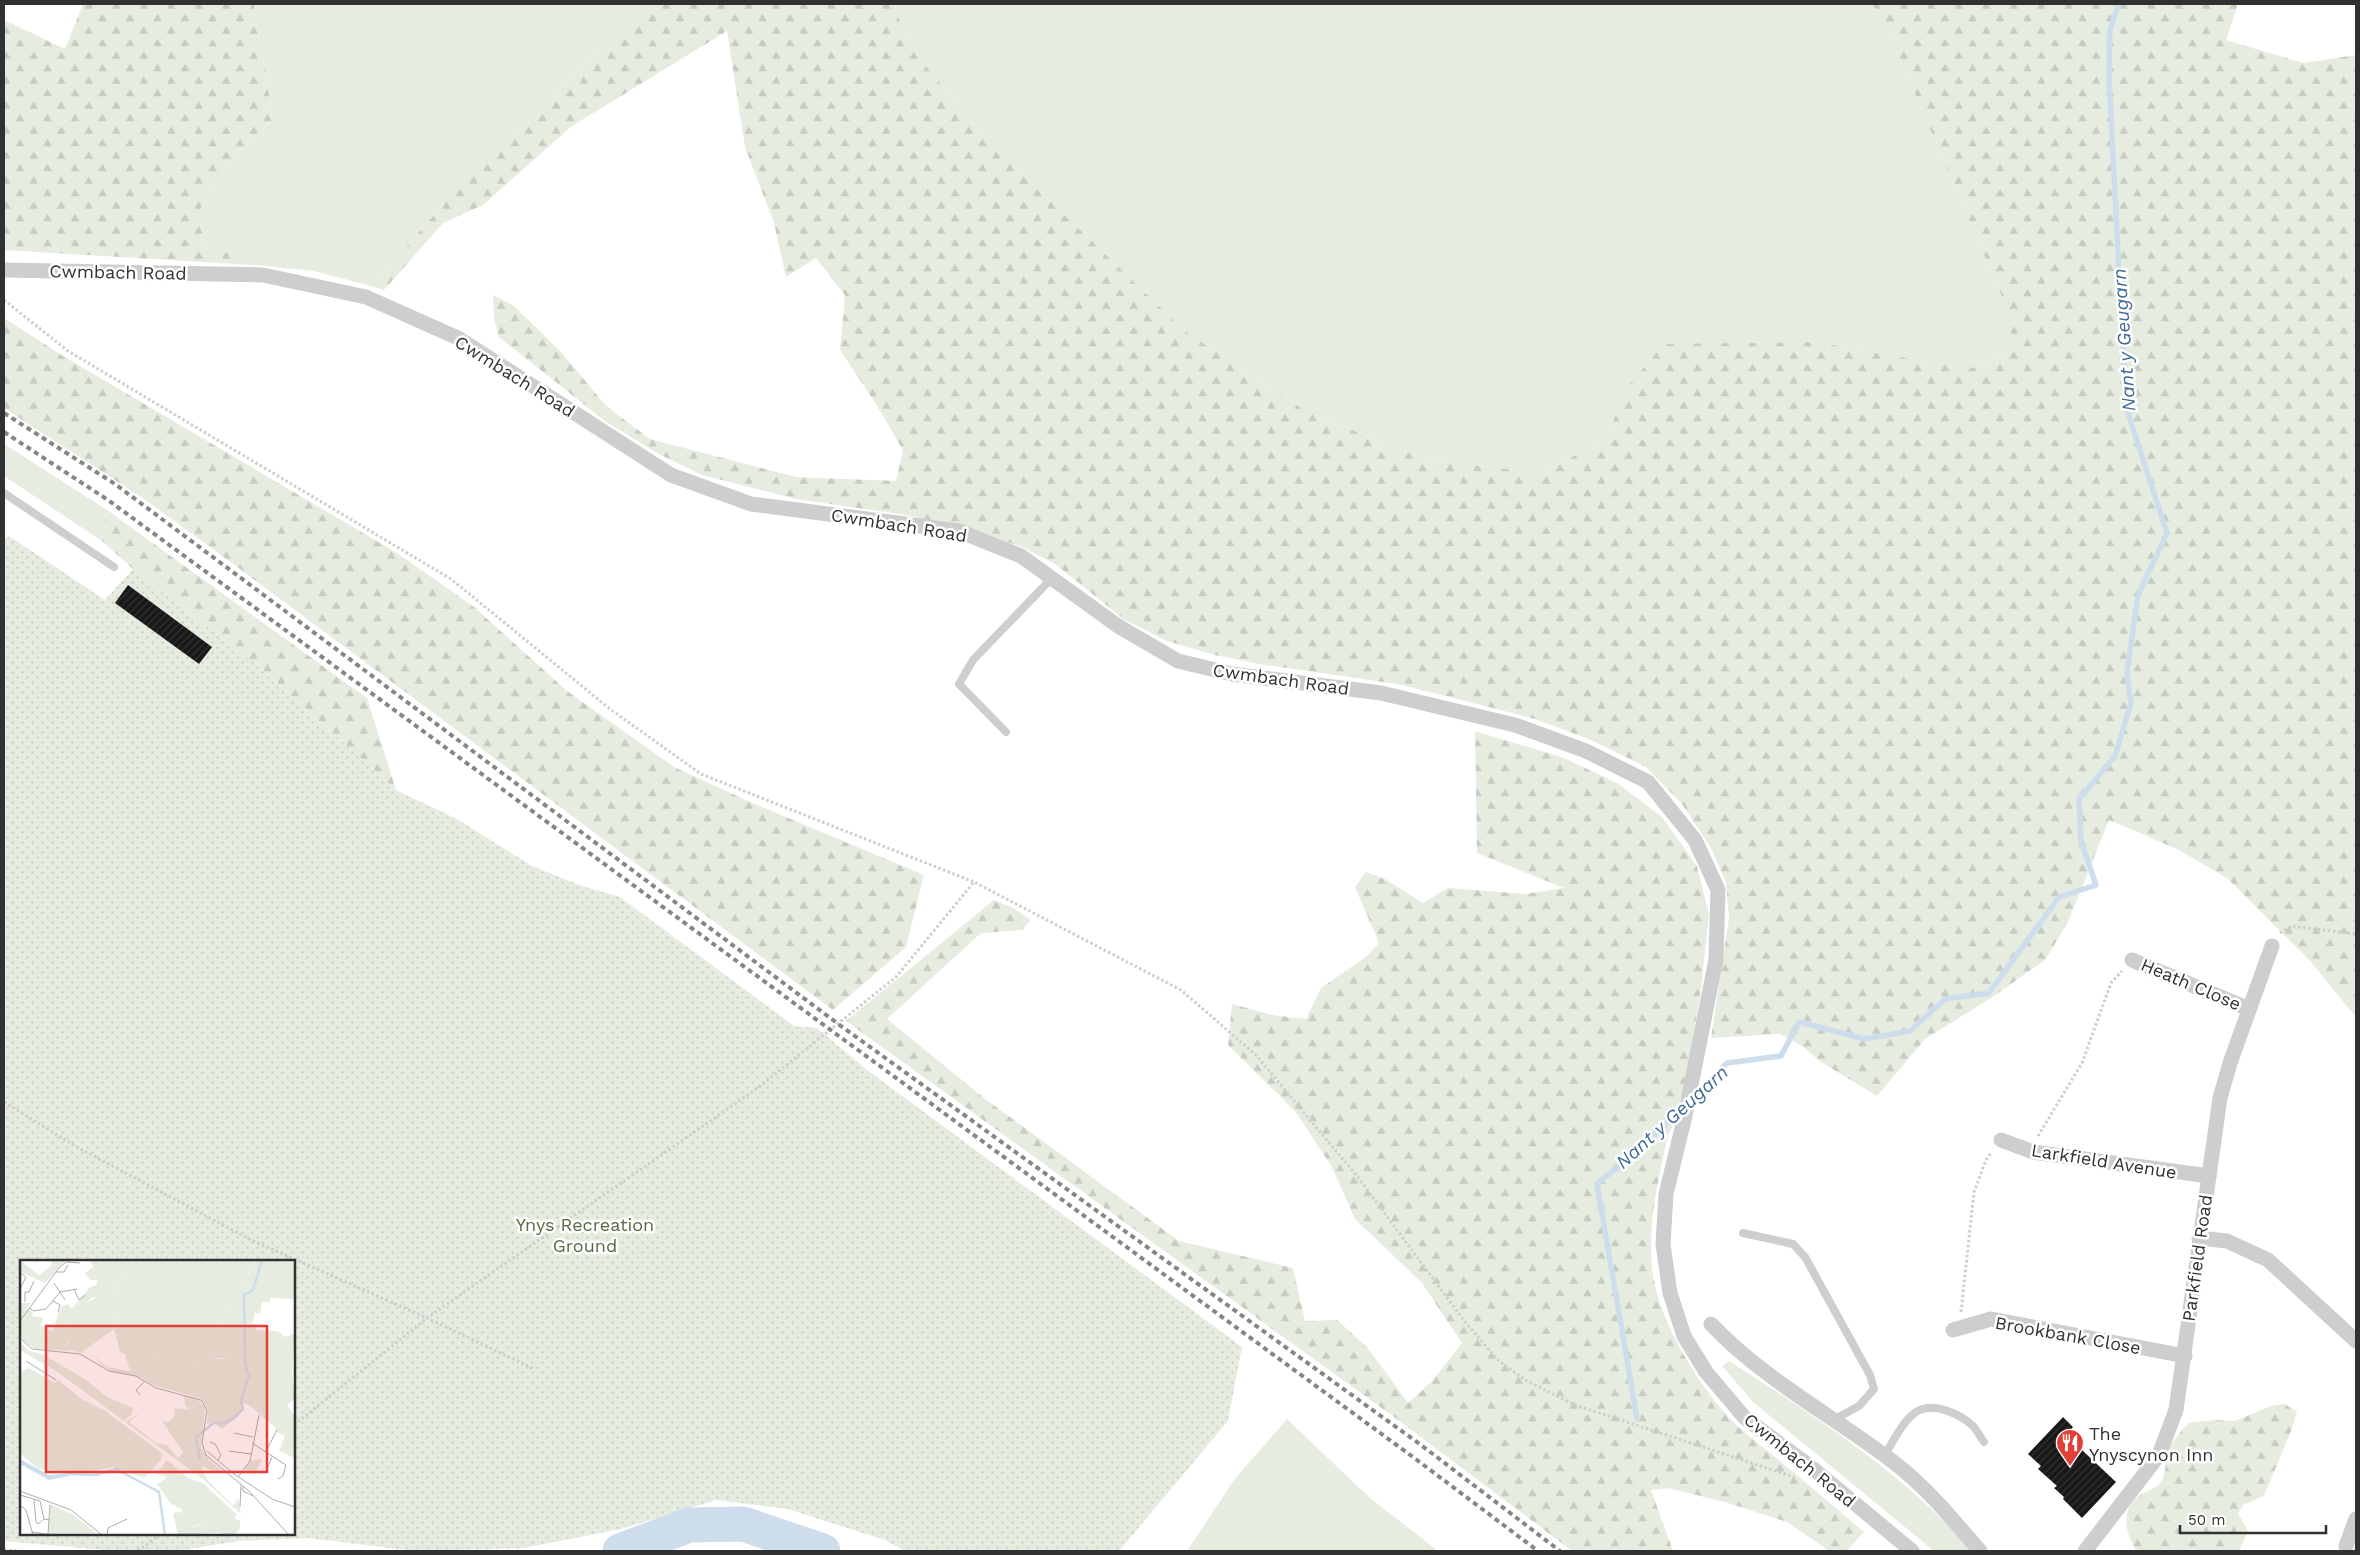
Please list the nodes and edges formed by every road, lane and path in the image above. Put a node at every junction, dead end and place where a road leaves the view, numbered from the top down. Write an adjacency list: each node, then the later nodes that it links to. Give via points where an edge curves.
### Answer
1 (4, 270): 5 (street, Cwmbach Road, via 264,275 366,297 458,338 671,475 751,504 959,531 1022,556)
2 (4, 300): 7 (path, via 68,351 451,579 610,709 701,774)
3 (4, 493): 4 (lane)
4 (114, 567)
5 (1052, 578): 6 (lane, via 973,660 959,684); 28 (street, Cwmbach Road, via 1118,626 1178,661 1232,674 1381,693 1515,725 1586,751 1648,782 1696,840 1718,890 1716,959 1666,1194 1663,1244 1670,1293 1684,1336 1706,1372 1745,1418)
6 (1006, 732)
7 (974, 882): 18 (path, via 896,977 759,1087); 28 (path, via 1180,990 1256,1055 1357,1176 1465,1322 1498,1360 1525,1380 1575,1405 1802,1480)
8 (2356, 934): 9 (path, via 2292,926 2279,933)
9 (2272, 946): 11 (street, Parkfield Road)
10 (2132, 960): 11 (street, Heath Close); 14 (path, via 2111,983 2082,1063)
11 (2249, 1009): 15 (street, Parkfield Road, via 2220,1098)
12 (4, 1102): 18 (path, via 75,1146 248,1239)
13 (2001, 1140): 14 (street, Larkfield Avenue); 19 (path, via 1986,1160 1974,1192)
14 (2030, 1151): 15 (street, Larkfield Avenue)
15 (2208, 1176): 17 (street, Parkfield Road)
16 (1743, 1233): 24 (lane, via 1793,1244 1805,1257 1870,1375 1874,1389 1859,1406)
17 (2199, 1238): 21 (street, via 2227,1241 2268,1260); 22 (street, Parkfield Road)
18 (427, 1318): 23 (path); 25 (path)
19 (1957, 1323): 22 (street, Brookbank Close, via 1991,1319)
20 (1711, 1324): 24 (street, via 1727,1341)
21 (2353, 1333)
22 (2185, 1356): 37 (street, Parkfield Road, via 2176,1410 2165,1443 2144,1476)
23 (534, 1369)
24 (1834, 1420): 27 (street)
25 (295, 1424)
26 (1984, 1442): 27 (lane, via 1973,1426 1947,1410 1932,1408 1917,1412 1902,1427)
27 (1884, 1456): 36 (street, via 1949,1515)
28 (1811, 1467): 35 (street, Cwmbach Road)
29 (2356, 1519): 31 (street)
30 (159, 1535): 34 (path)
31 (2346, 1546)
32 (4, 1550): 33 (path)
33 (21, 1551)
34 (138, 1551)
35 (1912, 1551)
36 (1980, 1551)
37 (2085, 1551)

